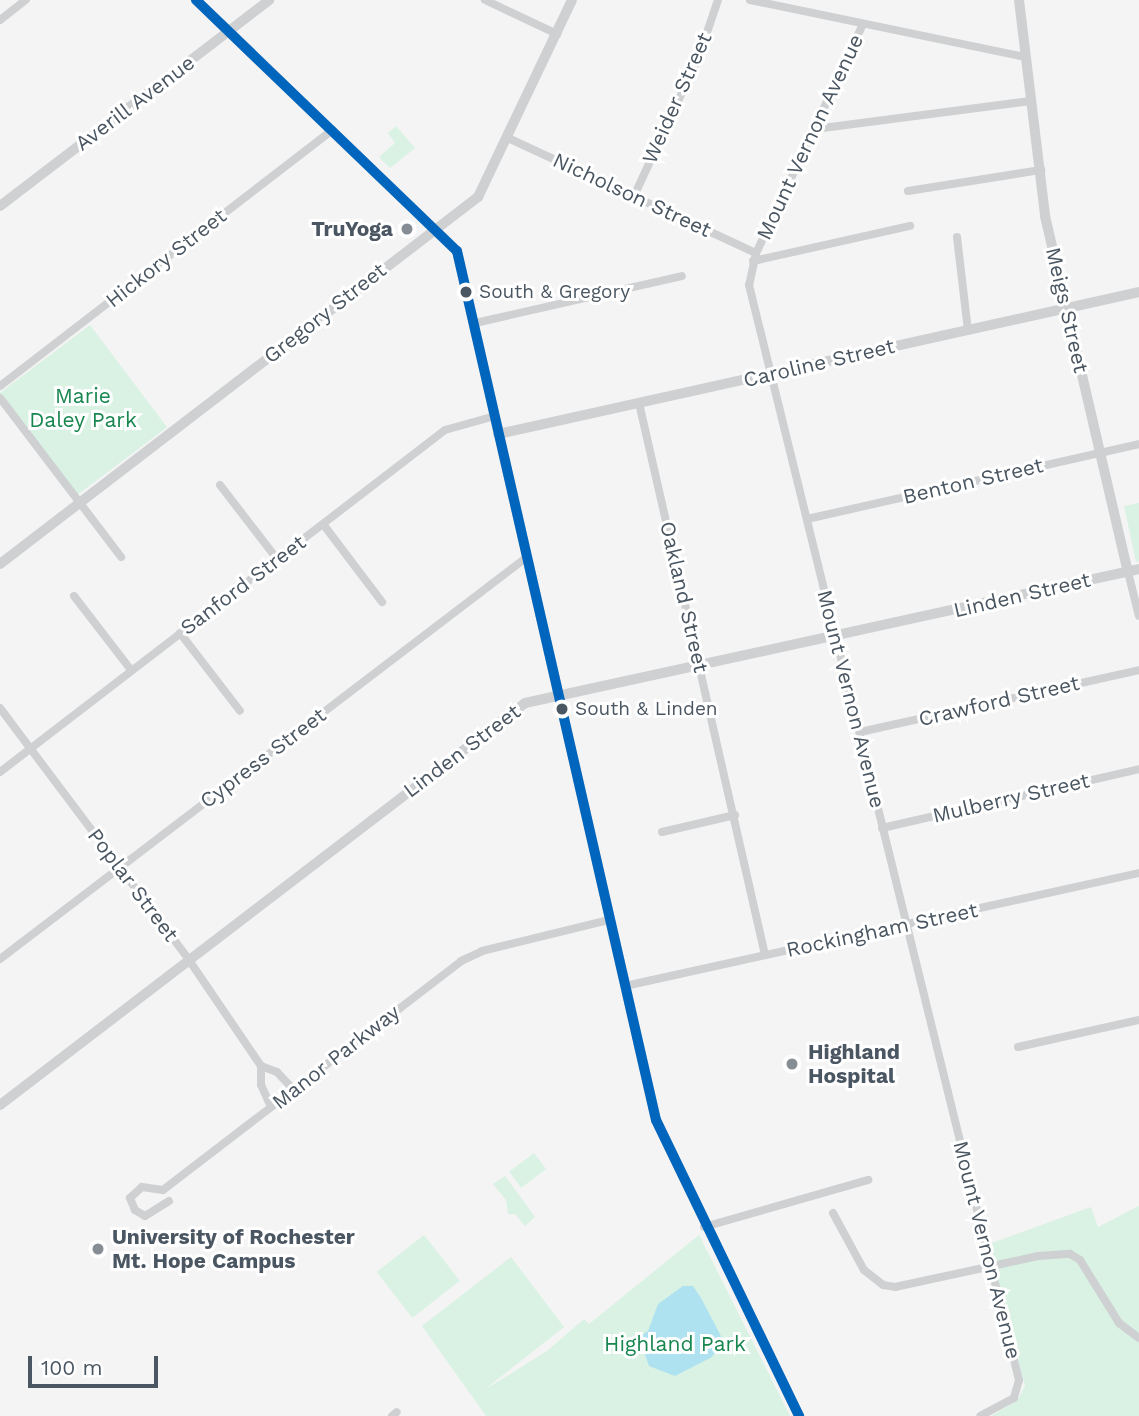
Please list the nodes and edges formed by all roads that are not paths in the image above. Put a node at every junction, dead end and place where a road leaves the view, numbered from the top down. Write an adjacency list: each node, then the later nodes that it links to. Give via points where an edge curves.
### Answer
1 (26, 0): 9 (street)
2 (196, 0): 11 (main road)
3 (270, 0): 11 (street, Averill Avenue)
4 (485, 0): 12 (street)
5 (572, 0): 12 (street, Gregory Street)
6 (718, 0): 20 (street, Weider Street, via 699,56)
7 (750, 0): 10 (street)
8 (1019, 0): 13 (street, Meigs Street)
9 (0, 19)
10 (863, 24): 13 (street); 15 (street, Mount Vernon Avenue)
11 (229, 31): 16 (main road); 21 (street, Averill Avenue)
12 (556, 34): 17 (street, Gregory Street)
13 (1026, 57): 14 (street, Meigs Street)
14 (1031, 102): 15 (street); 18 (street, Meigs Street)
15 (815, 129): 25 (street, Mount Vernon Avenue)
16 (333, 130): 23 (main road); 32 (street, Hickory Street)
17 (508, 138): 20 (street, Nicholson Street); 23 (street, Gregory Street, via 479,196)
18 (1041, 170): 19 (street); 28 (street, Meigs Street)
19 (908, 191)
20 (634, 196): 25 (street, Nicholson Street)
21 (0, 206)
22 (910, 226): 25 (street)
23 (437, 229): 29 (main road, via 457,251); 40 (street, Gregory Street)
24 (957, 237): 30 (street)
25 (754, 257): 31 (street, Mount Vernon Avenue, via 749,285)
26 (682, 276): 29 (street)
27 (1139, 292): 28 (street, Caroline Street)
28 (1066, 308): 30 (street, Caroline Street); 38 (street, Meigs Street)
29 (475, 323): 35 (main road)
30 (968, 330): 31 (street, Caroline Street)
31 (770, 374): 34 (street, Caroline Street); 41 (street, Mount Vernon Avenue)
32 (0, 386)
33 (0, 398): 40 (street)
34 (639, 403): 36 (street, Caroline Street); 53 (street, Oakland Street)
35 (495, 416): 36 (main road); 42 (street, Sanford Street, via 445,430)
36 (499, 434): 44 (main road)
37 (1139, 444): 38 (street, Benton Street)
38 (1101, 453): 41 (street, Benton Street); 47 (street, Meigs Street)
39 (220, 485): 45 (street)
40 (81, 503): 43 (street); 46 (street, Gregory Street)
41 (807, 519): 52 (street, Mount Vernon Avenue)
42 (323, 524): 45 (street, Sanford Street); 49 (street)
43 (121, 557)
44 (527, 557): 56 (main road); 66 (street, Cypress Street)
45 (277, 559): 51 (street, Sanford Street)
46 (0, 564)
47 (1134, 571): 50 (street, Meigs Street); 52 (street, Linden Street)
48 (74, 596): 54 (street)
49 (382, 602)
50 (1139, 616)
51 (180, 633): 54 (street, Sanford Street); 58 (street)
52 (835, 637): 53 (street, Linden Street); 59 (street, Mount Vernon Avenue)
53 (700, 665): 56 (street, Linden Street); 63 (street, Oakland Street)
54 (131, 670): 60 (street, Sanford Street)
55 (1139, 670): 59 (street, Crawford Street)
56 (558, 694): 68 (main road); 72 (street, Linden Street, via 525,703)
57 (0, 708): 60 (street, Poplar Street)
58 (240, 711)
59 (860, 732): 64 (street, Mount Vernon Avenue)
60 (30, 748): 62 (street, Sanford Street); 66 (street, Poplar Street)
61 (1139, 769): 64 (street, Mulberry Street)
62 (0, 772)
63 (735, 815): 65 (street); 70 (street, Oakland Street)
64 (882, 828): 69 (street, Mount Vernon Avenue)
65 (662, 832)
66 (120, 867): 71 (street, Cypress Street); 72 (street, Poplar Street)
67 (1139, 873): 69 (street, Rockingham Street)
68 (609, 920): 73 (main road); 77 (street, Manor Parkway, via 472,955)
69 (906, 924): 70 (street, Rockingham Street); 84 (street, Mount Vernon Avenue)
70 (765, 955): 73 (street, Rockingham Street)
71 (0, 959)
72 (189, 960): 76 (street, Poplar Street); 78 (street, Linden Street)
73 (625, 986): 83 (main road, via 660,1134)
74 (1139, 1020): 75 (street)
75 (1018, 1047)
76 (261, 1066): 77 (street, Poplar Street, via 277,1072); 79 (street, Poplar Street, via 261,1085)
77 (293, 1089): 79 (street, Manor Parkway)
78 (0, 1105)
79 (271, 1107): 81 (street, Manor Parkway, via 163,1190 142,1187 130,1198 135,1210 145,1216)
80 (868, 1180): 83 (street)
81 (169, 1201)
82 (833, 1213): 84 (street, via 856,1260 883,1285 907,1285)
83 (704, 1227): 86 (main road)
84 (990, 1266): 85 (street, via 1070,1254 1080,1260 1119,1323); 87 (street, Mount Vernon Avenue, via 1019,1391 1010,1401)
85 (1139, 1338)
86 (799, 1416)
87 (980, 1416)

